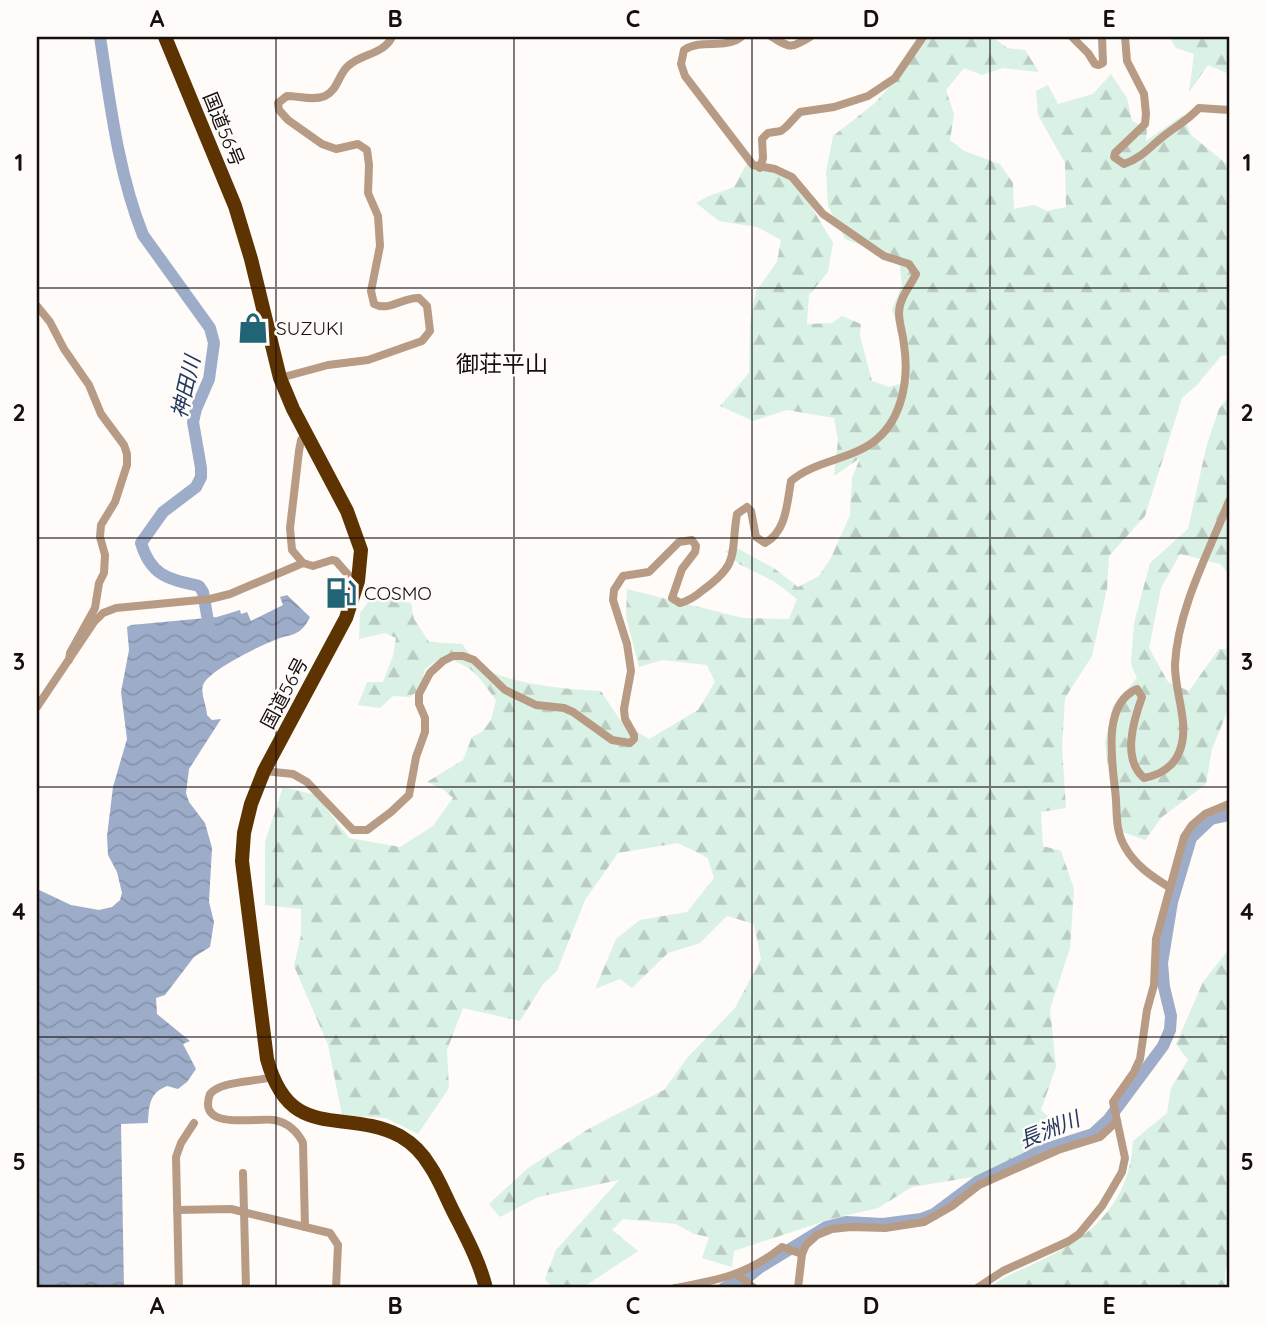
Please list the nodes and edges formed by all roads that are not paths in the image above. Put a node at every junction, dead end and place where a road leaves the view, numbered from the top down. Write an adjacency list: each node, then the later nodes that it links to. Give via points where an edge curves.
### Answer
1 (165, 37): 13 (highway, 国道56号, via 235,206)
2 (392, 37): 13 (street, via 384,48 347,67 325,96 287,96 278,103 288,120 322,144 336,149 358,144 367,150 369,193 378,216 380,246 372,299 384,307 419,298 427,306 430,331 422,341 368,360)
3 (741, 37): 11 (street, via 724,44 690,46 684,50 681,64 685,76 743,154)
4 (772, 37): 5 (street, via 784,47 792,47)
5 (810, 37)
6 (923, 37): 11 (street, via 895,78 868,96 800,112 781,131 768,133 762,139)
7 (1072, 37): 8 (street, via 1099,65 1104,54)
8 (1102, 37)
9 (1125, 37): 10 (street, via 1127,61 1144,94 1146,114 1142,127 1115,153 1118,160 1124,163 1145,153 1199,108)
10 (1229, 110)
11 (760, 168): 20 (street, via 792,177 823,214 884,256 909,264 916,274 900,304 905,347 902,399 888,429 875,442 790,481 783,520 770,540 765,543 756,537 751,510 742,509 737,514 731,565 688,601 675,602 672,597 681,569 695,552 692,540 679,542 649,572 618,581 612,600 631,671 624,709 634,735 631,743 612,740 564,708 536,705 505,690 474,660 453,656 430,673 419,694 425,732 409,795 367,830 353,830 307,782 293,774)
12 (37, 306): 18 (street, via 127,454 115,502 101,525 104,573 95,608)
13 (280, 378): 14 (highway, 国道56号)
14 (305, 435): 16 (street, via 290,528 292,550); 17 (highway, 国道56号, via 347,511 361,550)
15 (1229, 501): 22 (street, via 1179,640 1175,665 1182,732 1176,759 1156,776 1144,778 1137,772 1132,732 1142,697 1137,689 1121,703 1111,733 1118,833 1137,864)
16 (303, 563): 17 (street, via 313,566 337,561); 18 (street, via 230,594 103,613)
17 (358, 581): 20 (highway, 国道56号, via 346,618)
18 (69, 660): 19 (street)
19 (37, 708)
20 (264, 771): 23 (highway, 国道56号, via 251,804 242,861)
21 (1229, 804): 22 (street, via 1192,825)
22 (1169, 887): 24 (street, via 1140,1059 1113,1102)
23 (272, 1077): 29 (street, via 220,1087 210,1094 209,1105 221,1119 274,1120 299,1135); 35 (highway, 国道56号, via 307,1116 385,1130 419,1151 473,1251)
24 (1117, 1121): 30 (street, via 1100,1137 979,1185 924,1222 832,1229 806,1245); 39 (street, via 1125,1158 1122,1172 1091,1220 1069,1241)
25 (194, 1123): 27 (street, via 176,1157)
26 (243, 1173): 28 (street)
27 (177, 1210): 28 (street); 32 (street)
28 (244, 1212): 29 (street); 33 (street)
29 (305, 1227): 34 (street, via 331,1233 338,1245)
30 (802, 1254): 31 (street, via 782,1247); 38 (street)
31 (738, 1275): 36 (street); 37 (street)
32 (179, 1288)
33 (246, 1288)
34 (336, 1288)
35 (486, 1288)
36 (675, 1288)
37 (754, 1288)
38 (799, 1288)
39 (977, 1288)

